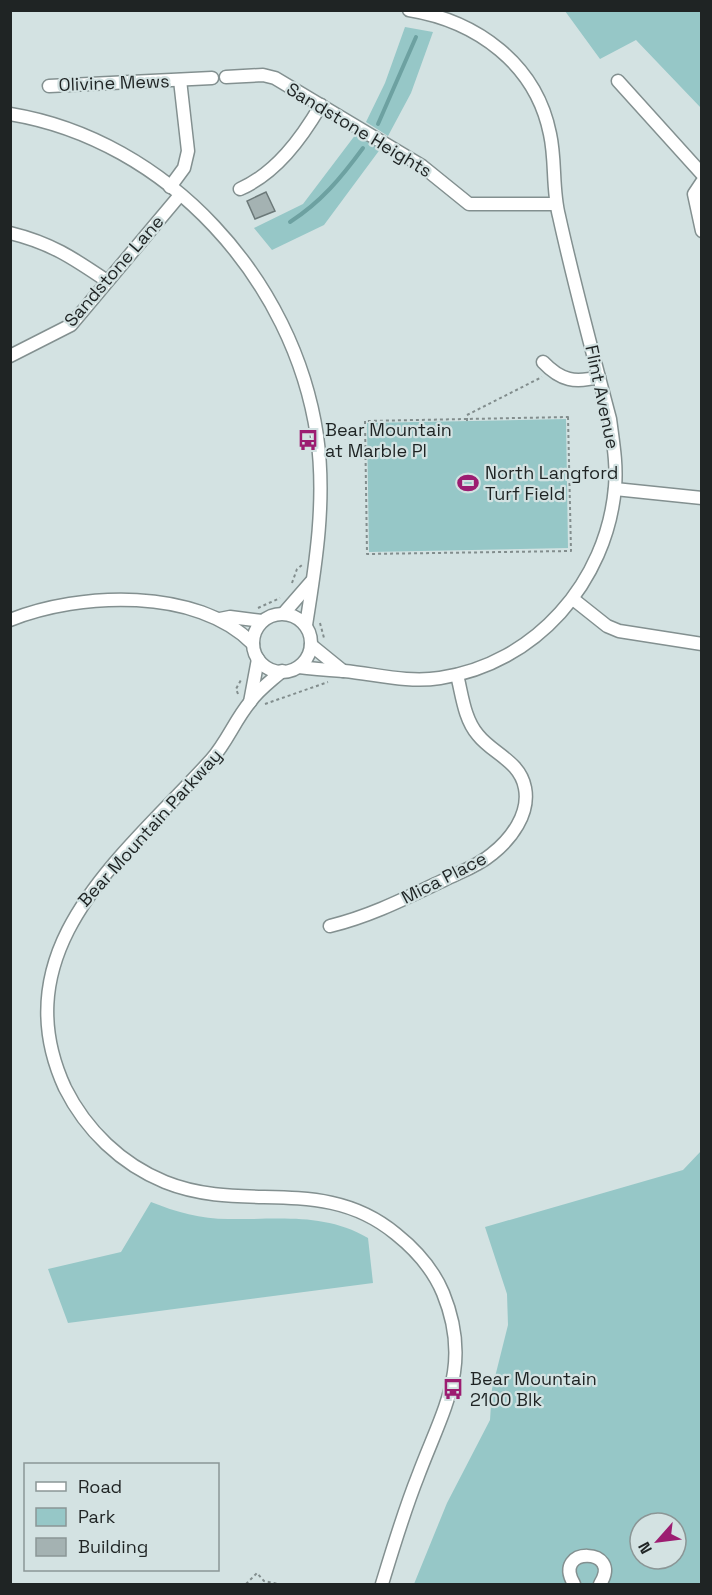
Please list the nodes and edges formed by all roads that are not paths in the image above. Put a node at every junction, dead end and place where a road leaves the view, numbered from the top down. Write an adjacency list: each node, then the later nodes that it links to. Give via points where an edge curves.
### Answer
1 (410, 10): 13 (street, Flint Avenue, via 475,31 525,76 550,134)
2 (226, 77): 7 (street, Sandstone Heights, via 268,75)
3 (212, 78): 4 (street, Olivine Mews)
4 (180, 80): 6 (street, Olivine Mews); 12 (street, Olivine Mews, via 188,151)
5 (618, 81): 9 (street)
6 (49, 86)
7 (321, 105): 11 (street, via 301,138 261,178); 13 (street, Sandstone Heights, via 422,166 469,204)
8 (10, 114): 12 (street, via 85,136)
9 (702, 174)
10 (702, 182): 14 (street, via 694,194)
11 (240, 189)
12 (175, 191): 16 (street, Sandstone Lane); 22 (street, via 208,220 247,264 279,315 301,367 314,420 320,475 319,527)
13 (556, 204): 19 (street, Flint Avenue)
14 (702, 231)
15 (10, 233): 16 (street, via 62,250)
16 (107, 281): 17 (street, Sandstone Lane, via 71,325)
17 (10, 356)
18 (548, 367): 19 (street, via 570,381)
19 (599, 377): 20 (street, Flint Avenue, via 614,443)
20 (615, 489): 21 (street); 23 (street, Flint Avenue, via 602,546)
21 (702, 498)
22 (311, 582): 24 (street); 28 (street)
23 (573, 599): 30 (street, via 619,631); 35 (street, Flint Avenue, via 523,646)
24 (284, 613): 27 (street); 28 (street)
25 (220, 619): 26 (street, via 168,604 116,601 56,606); 27 (street); 29 (street)
26 (10, 620)
27 (262, 621): 29 (street)
28 (306, 625): 31 (street)
29 (253, 644): 32 (street)
30 (702, 644)
31 (311, 645): 33 (street); 36 (street, Flint Avenue)
32 (258, 659): 34 (street, via 273,670); 37 (street, Bear Mountain Parkway)
33 (299, 667): 34 (street); 36 (street, Flint Avenue)
34 (282, 671): 37 (street, Bear Mountain Parkway)
35 (457, 675): 36 (street, Flint Avenue, via 417,680); 38 (street, Mica Place, via 471,725 519,773 525,788 520,820 502,845 478,863 370,916)
36 (339, 676)
37 (255, 704): 39 (street, Bear Mountain Parkway, via 221,748 79,906 54,954 47,981 47,1029 52,1056 71,1099 102,1140 141,1170 202,1193 316,1198 341,1204 388,1227 408,1243 434,1275 455,1336 454,1378 450,1399 418,1475)
38 (330, 926)
39 (382, 1584)
40 (574, 1584): 41 (street, via 569,1571 572,1564 576,1558 590,1555 602,1563 604,1577)
41 (600, 1584)

